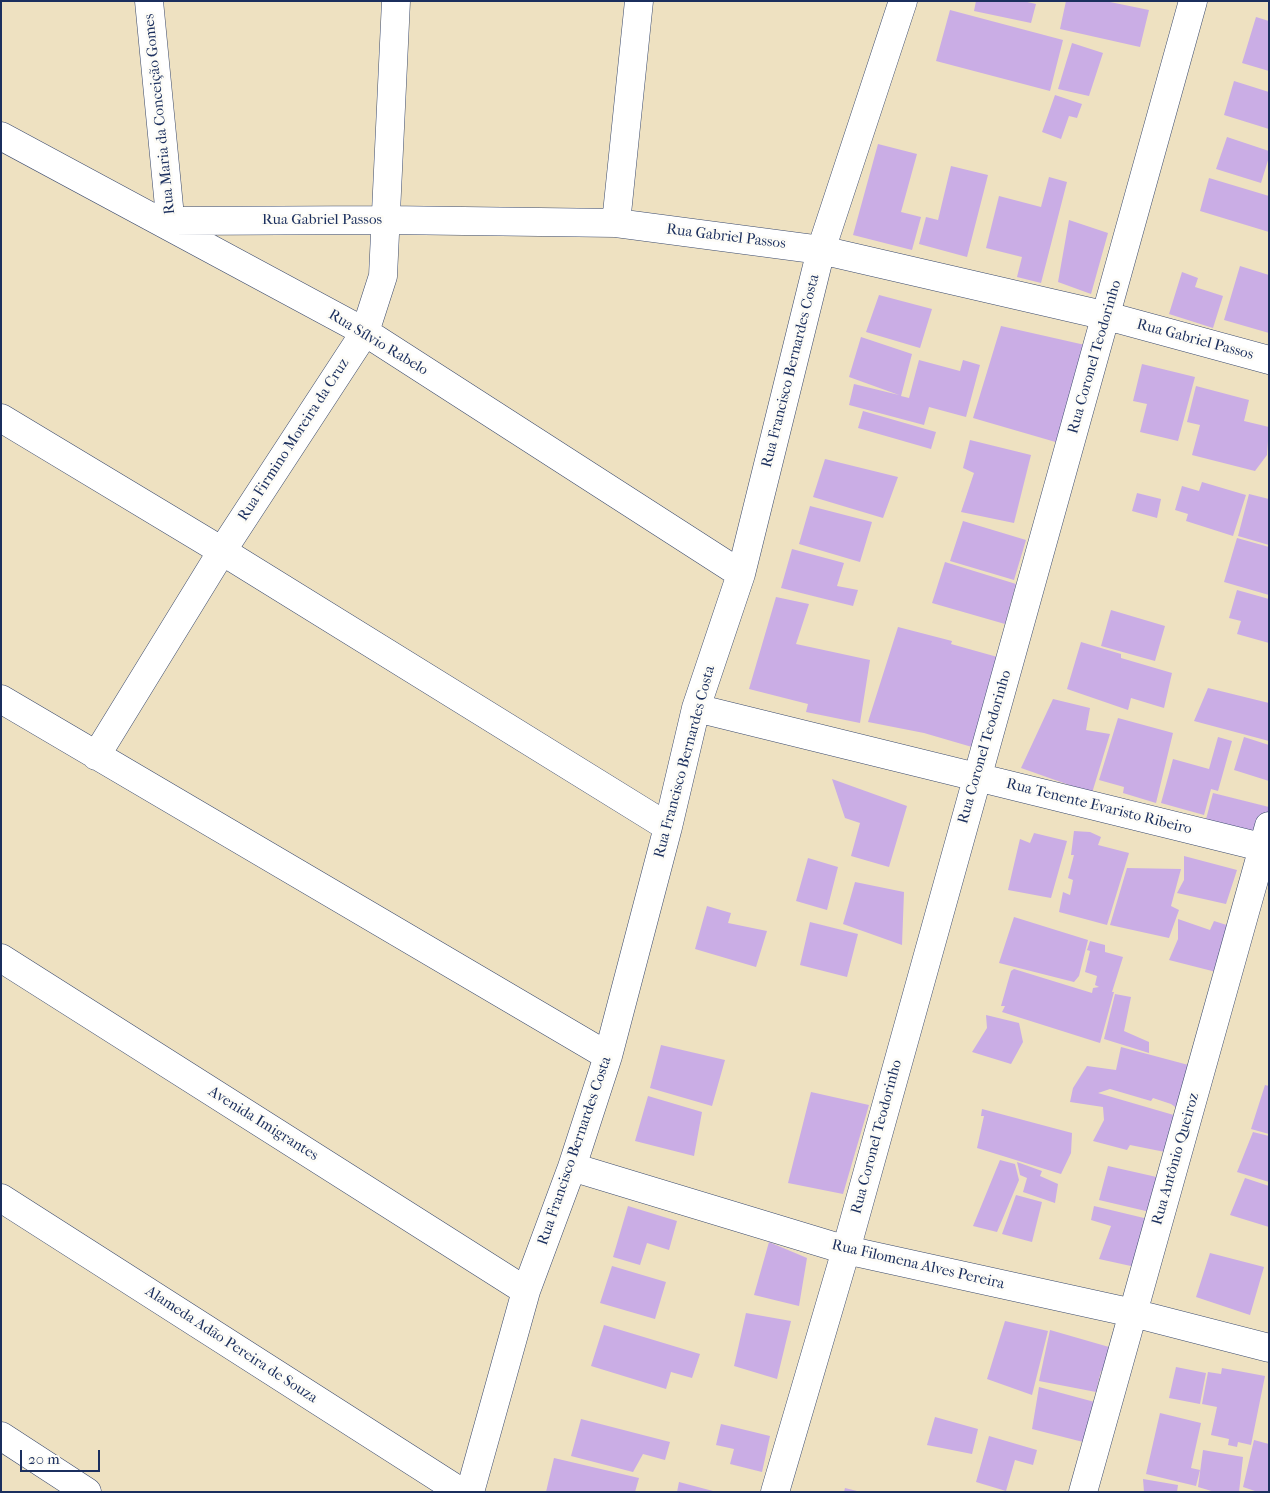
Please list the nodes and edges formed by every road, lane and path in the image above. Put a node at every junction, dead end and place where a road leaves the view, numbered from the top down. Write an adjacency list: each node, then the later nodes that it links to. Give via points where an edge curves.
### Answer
1 (149, 1): 9 (street, Rua Maria da Conceição Gomes)
2 (396, 1): 7 (street, Rua Firmino Moreira da Cruz)
3 (639, 1): 8 (street)
4 (903, 1): 10 (street, Rua Francisco Bernardes Costa)
5 (1193, 1): 11 (street, Rua Coronel Teodorinho)
6 (1, 136): 9 (street, Rua Sílvio Rabelo)
7 (387, 220): 8 (street, Rua Gabriel Passos); 9 (street, Rua Gabriel Passos); 12 (street, Rua Firmino Moreira da Cruz, via 384,276)
8 (616, 223): 10 (street, Rua Gabriel Passos)
9 (171, 224): 12 (street, Rua Sílvio Rabelo)
10 (821, 250): 11 (street, Rua Gabriel Passos); 16 (street, Rua Francisco Bernardes Costa)
11 (1107, 316): 13 (street, Rua Gabriel Passos); 20 (street, Rua Coronel Teodorinho)
12 (364, 332): 15 (street, Rua Firmino Moreira da Cruz); 16 (street, Rua Sílvio Rabelo)
13 (1269, 360)
14 (1, 418): 15 (street)
15 (222, 550): 19 (street, Rua Firmino Moreira da Cruz); 21 (street)
16 (741, 574): 18 (street, Rua Francisco Bernardes Costa)
17 (1, 699): 19 (street)
18 (696, 708): 20 (street, Rua Tenente Evaristo Ribeiro); 21 (street, Rua Francisco Bernardes Costa)
19 (96, 756): 24 (street)
20 (976, 776): 22 (street, Rua Tenente Evaristo Ribeiro); 27 (street, Rua Coronel Teodorinho)
21 (668, 827): 24 (street, Rua Francisco Bernardes Costa)
22 (1267, 841): 29 (street, Rua Antônio Queiroz)
23 (4, 965): 28 (street, Avenida Imigrantes)
24 (608, 1056): 25 (street, Rua Francisco Bernardes Costa)
25 (572, 1167): 27 (street, Rua Filomena Alves Pereira); 28 (street, Rua Francisco Bernardes Costa)
26 (1, 1198): 33 (street, Alameda Adão Pereira de Souza)
27 (846, 1250): 29 (street, Rua Filomena Alves Pereira); 35 (street, Rua Coronel Teodorinho)
28 (526, 1291): 34 (street, Rua Francisco Bernardes Costa)
29 (1133, 1313): 30 (street, Rua Filomena Alves Pereira); 36 (street, Rua Antônio Queiroz)
30 (1269, 1348)
31 (1, 1436): 32 (street)
32 (87, 1492)
33 (461, 1492)
34 (470, 1492)
35 (775, 1492)
36 (1083, 1492)

